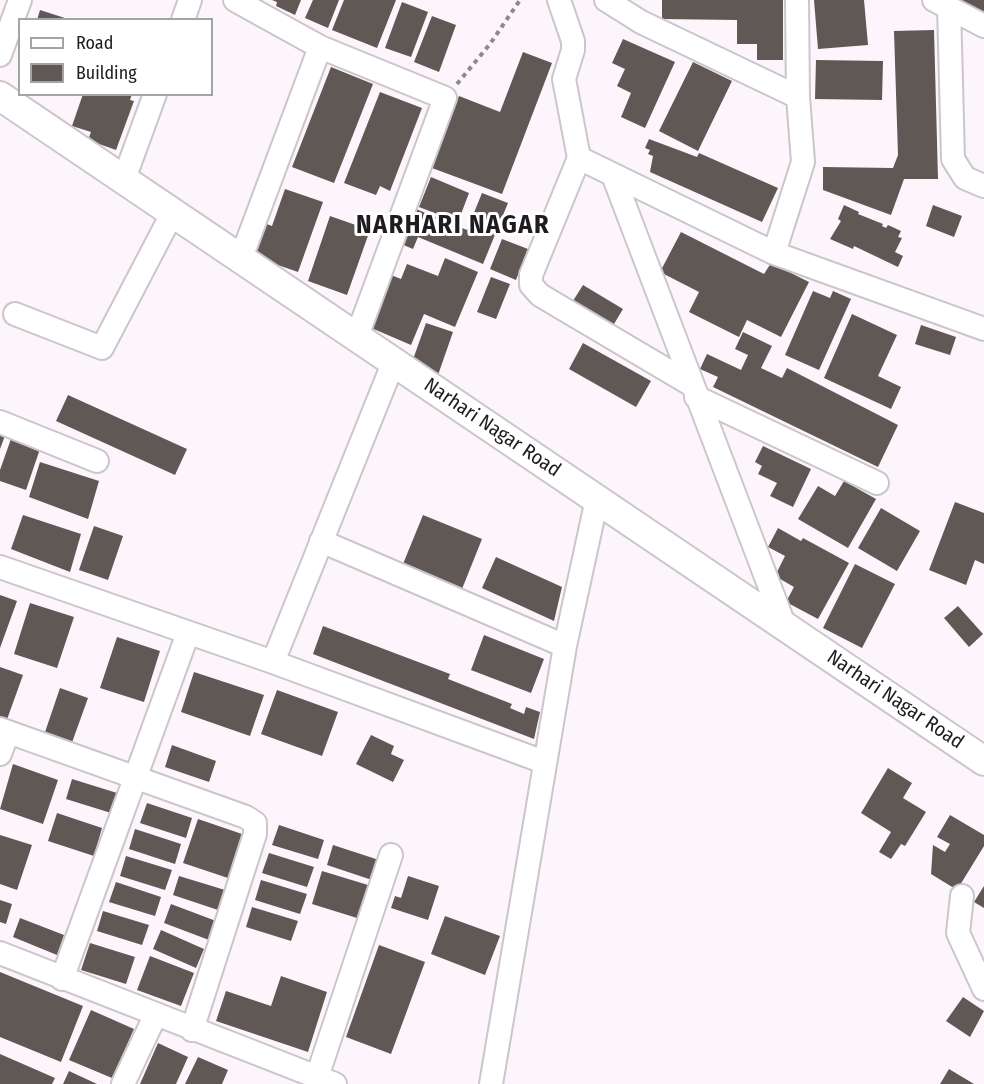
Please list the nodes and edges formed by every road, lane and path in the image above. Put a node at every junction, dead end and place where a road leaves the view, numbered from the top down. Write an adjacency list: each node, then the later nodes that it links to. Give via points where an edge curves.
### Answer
1 (20, 0): 13 (street)
2 (190, 0): 10 (street)
3 (235, 0): 12 (street)
4 (520, 0): 17 (path)
5 (559, 0): 18 (street, via 573,41 564,79)
6 (606, 0): 9 (street)
7 (797, 0): 16 (street)
8 (941, 3): 11 (street); 21 (street, via 953,159 965,178)
9 (642, 11): 16 (street)
10 (184, 18)
11 (984, 26)
12 (320, 47): 17 (street); 24 (street)
13 (0, 55)
14 (0, 96): 20 (street, Narhari Nagar Road)
15 (154, 96): 20 (street)
16 (798, 97): 23 (street, via 803,162)
17 (445, 98): 27 (street)
18 (579, 158): 19 (street); 29 (street, via 531,275 531,285 540,295)
19 (613, 175): 23 (street); 29 (street)
20 (124, 179): 22 (street, Narhari Nagar Road)
21 (984, 186)
22 (173, 212): 24 (street, Narhari Nagar Road); 25 (street, via 102,348)
23 (774, 253): 26 (street)
24 (241, 258): 27 (street, Narhari Nagar Road)
25 (15, 314)
26 (984, 329)
27 (357, 336): 28 (street, Narhari Nagar Road)
28 (394, 361): 33 (street, Narhari Nagar Road); 34 (street)
29 (694, 391): 32 (street); 36 (street)
30 (0, 422): 31 (street)
31 (97, 461)
32 (877, 483)
33 (597, 499): 36 (street, Narhari Nagar Road); 38 (street)
34 (321, 541): 38 (street); 39 (street)
35 (0, 567): 37 (street)
36 (786, 627): 42 (street, Narhari Nagar Road)
37 (188, 633): 39 (street); 44 (street)
38 (565, 646): 43 (street)
39 (273, 662): 43 (street)
40 (4, 731): 41 (street); 44 (street)
41 (0, 754)
42 (984, 761)
43 (544, 762): 54 (street)
44 (136, 777): 48 (street); 51 (street, via 246,817 256,827)
45 (391, 855): 52 (street)
46 (962, 896): 49 (street, via 958,933)
47 (0, 953): 48 (street)
48 (62, 979): 50 (street)
49 (984, 989)
50 (155, 1016): 51 (street); 53 (street)
51 (192, 1030): 52 (street)
52 (326, 1081)
53 (123, 1084)
54 (490, 1084)

